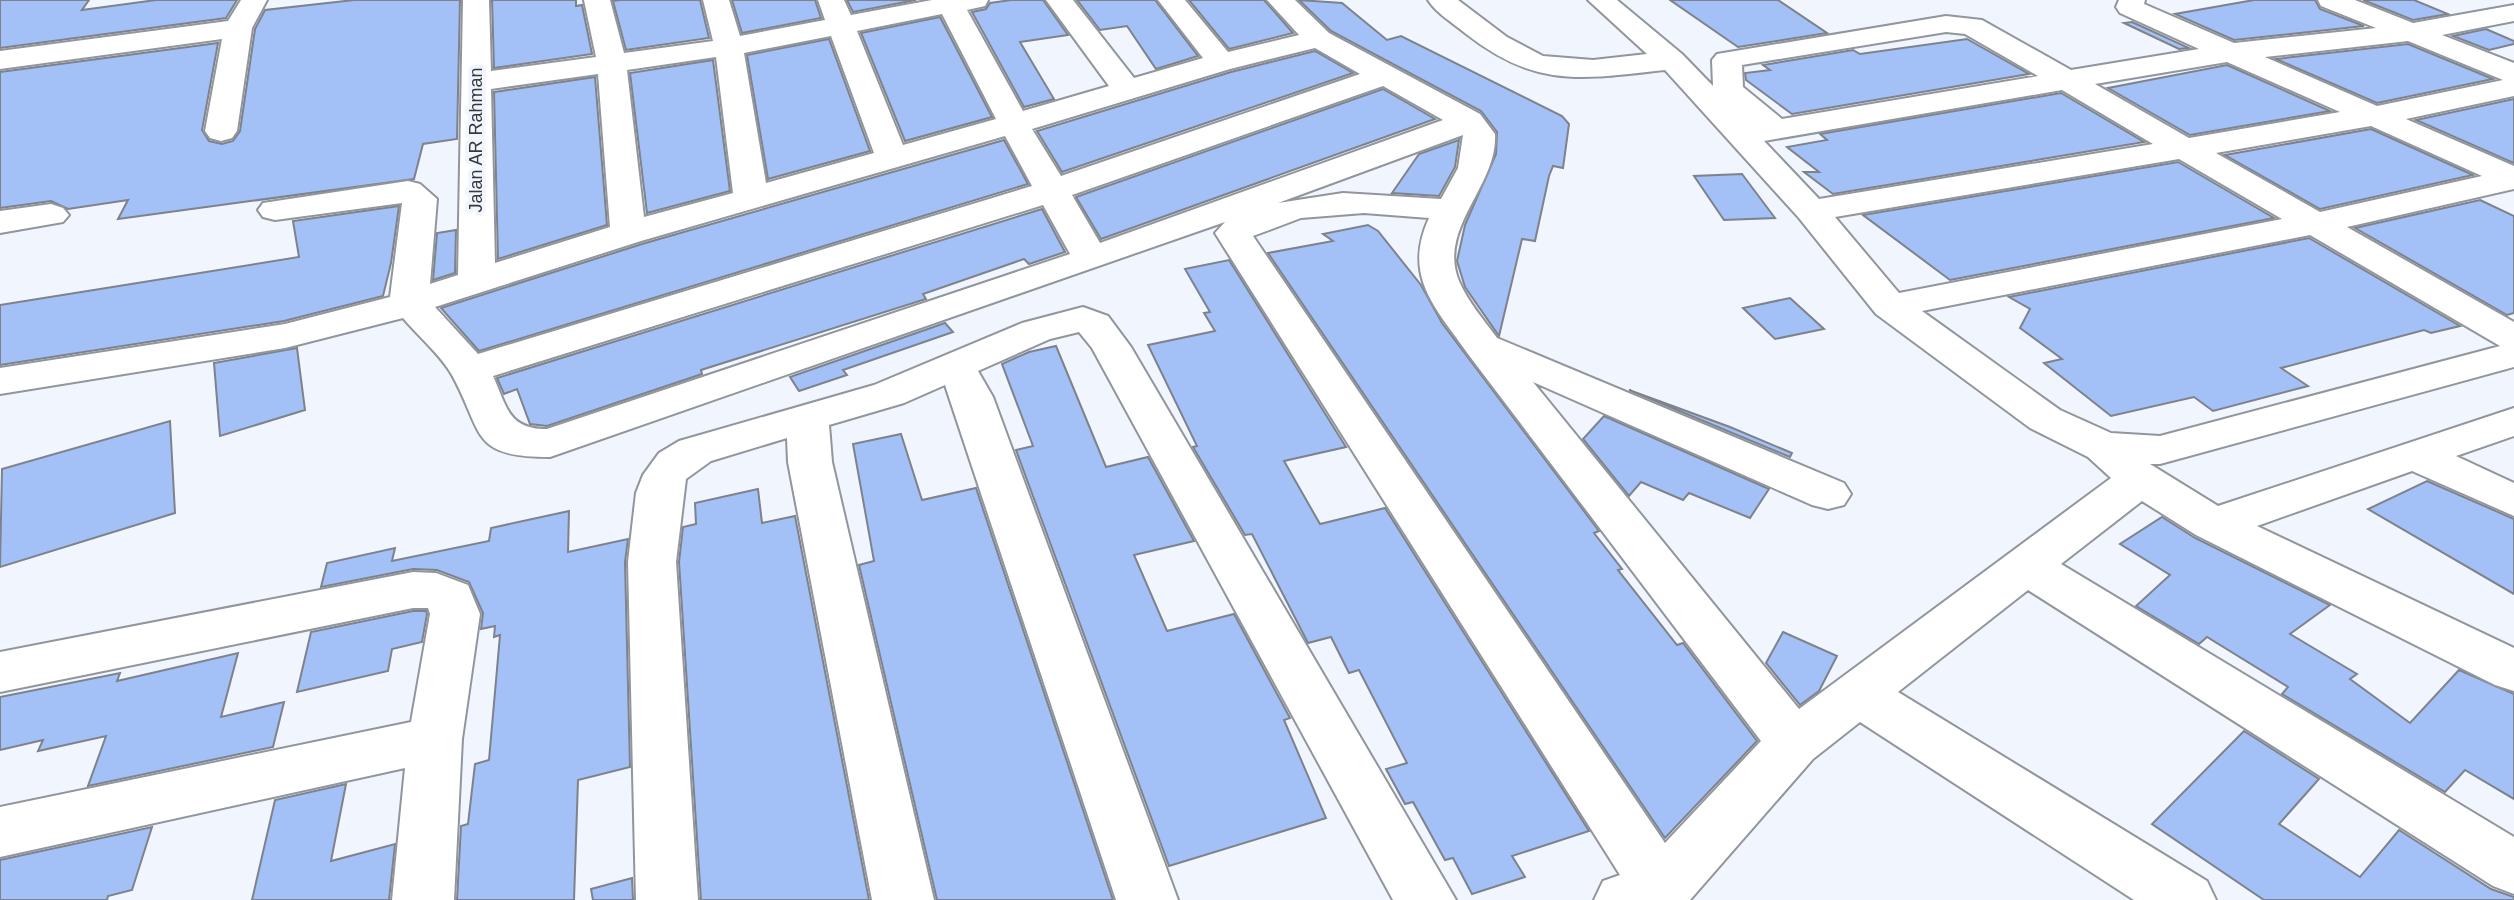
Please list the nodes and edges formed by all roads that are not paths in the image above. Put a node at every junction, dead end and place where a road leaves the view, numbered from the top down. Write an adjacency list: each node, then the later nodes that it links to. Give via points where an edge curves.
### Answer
1 (254, 0): 15 (street)
2 (476, 0): 27 (street, Jalan AR Rahman)
3 (597, 0): 23 (street)
4 (716, 0): 18 (street)
5 (1059, 0): 29 (street)
6 (1171, 0): 22 (street)
7 (1280, 0): 17 (street)
8 (1441, 0): 21 (street, via 1518,57 1546,66)
9 (1601, 0): 21 (street)
10 (2132, 0): 19 (street, via 2130,7 2141,13)
11 (2331, 0): 16 (street)
12 (958, 2): 13 (street); 32 (street)
13 (836, 12): 18 (street); 36 (street)
14 (2514, 13): 16 (street)
15 (238, 28): 20 (street); 33 (street)
16 (2406, 33): 19 (street); 24 (street)
17 (1319, 39): 22 (street); 25 (street)
18 (729, 47): 23 (street); 39 (street)
19 (2234, 52): 26 (street); 30 (street)
20 (0, 60)
21 (1672, 60): 34 (street)
22 (1221, 62): 29 (street)
23 (612, 63): 27 (street); 46 (street)
24 (2514, 74)
25 (1385, 75): 31 (street); 38 (street)
26 (2066, 80): 34 (street); 34 (street, via 1961,23 1727,60 1728,90); 35 (street)
27 (475, 82): 48 (street, Jalan AR Rahman)
28 (2514, 87): 30 (street)
29 (1127, 89): 32 (street)
30 (2375, 116): 35 (street); 37 (street)
31 (1469, 121): 41 (street, via 1480,141 1476,163); 47 (street)
32 (1014, 124): 36 (street); 38 (street)
33 (221, 131)
34 (1757, 132): 42 (street)
35 (2186, 149): 42 (street); 45 (street)
36 (892, 158): 39 (street)
37 (2514, 178): 45 (street)
38 (1051, 191): 47 (street); 55 (street)
39 (751, 197): 46 (street)
40 (275, 210): 49 (street, via 408,191 420,199)
41 (1450, 210): 52 (street, via 1435,250 1436,271); 73 (street, via 1323,202 1252,221 1233,233)
42 (1811, 211): 50 (street)
43 (51, 215): 44 (street)
44 (0, 222)
45 (2312, 224): 50 (street); 51 (street)
46 (628, 233): 48 (street)
47 (1091, 259): 55 (street, via 550,443 505,438)
48 (477, 280): 49 (street)
49 (409, 301): 55 (street); 56 (street, via 285,336)
50 (1890, 306): 59 (street, via 2045,419)
51 (2514, 338)
52 (1482, 346): 62 (street); 70 (street)
53 (2514, 355): 59 (street, via 2160,450)
54 (955, 365): 57 (street, via 889,394); 77 (street, via 972,397); 78 (street, via 1046,328 1083,319 1094,324)
55 (470, 370)
56 (0, 381)
57 (807, 419): 75 (street, via 695,451 675,463 659,493 652,562); 76 (street, via 810,462)
58 (2514, 421): 60 (street)
59 (2104, 447): 61 (street)
60 (2415, 455): 63 (street); 64 (street)
61 (2140, 479): 64 (street); 65 (street)
62 (1828, 494)
63 (2514, 501)
64 (2213, 524): 66 (street)
65 (2026, 566): 68 (street); 72 (street)
66 (2514, 671)
67 (0, 672): 69 (street, via 413,590 436,591 450,598 455,614)
68 (1857, 693): 70 (street); 79 (street)
69 (435, 739): 71 (street); 74 (street)
70 (1794, 743): 73 (street)
71 (0, 832)
72 (2514, 868)
73 (1643, 894)
74 (423, 900)
75 (667, 900)
76 (903, 900)
77 (1147, 900)
78 (1425, 900)
79 (2185, 900)

